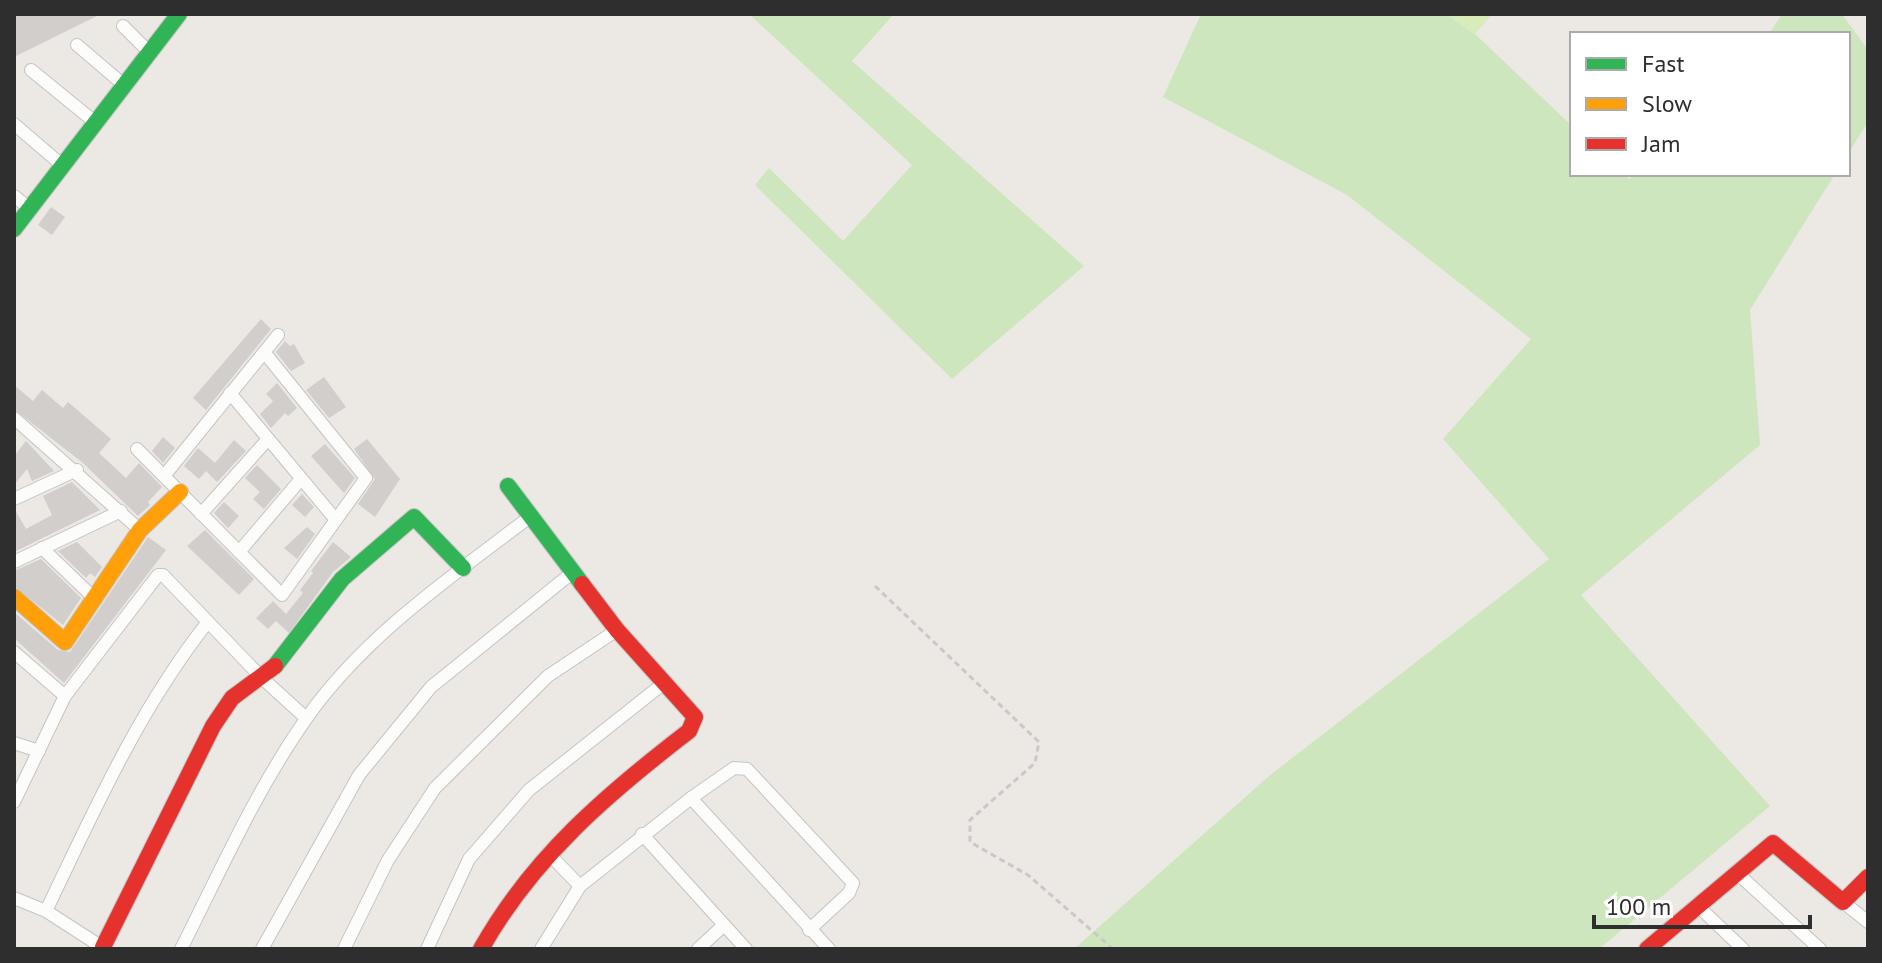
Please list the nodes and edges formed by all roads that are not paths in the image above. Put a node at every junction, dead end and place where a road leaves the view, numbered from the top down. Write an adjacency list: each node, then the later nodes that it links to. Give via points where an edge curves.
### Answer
1 (178, 14): 4 (street)
2 (123, 26): 4 (street)
3 (77, 45): 6 (street)
4 (149, 52): 6 (street)
5 (31, 70): 7 (street)
6 (124, 85): 7 (street)
7 (96, 123): 9 (street)
8 (14, 124): 9 (street)
9 (63, 166): 11 (street)
10 (14, 196): 11 (street)
11 (30, 209): 12 (street)
12 (14, 229)
13 (278, 335): 14 (street)
14 (264, 352): 15 (street); 28 (street, via 366,478)
15 (230, 393): 17 (street); 20 (street)
16 (14, 418): 19 (street)
17 (268, 439): 21 (street); 26 (street)
18 (137, 449): 20 (street)
19 (77, 470): 24 (street); 25 (street)
20 (164, 476): 23 (street)
21 (301, 479): 28 (street); 31 (street)
22 (508, 486): 27 (street)
23 (180, 492): 26 (street); 29 (street)
24 (17, 495)
25 (121, 511): 29 (street); 30 (street)
26 (201, 514): 31 (street)
27 (531, 516): 33 (street); 34 (street)
28 (336, 520): 31 (street, via 282,595)
29 (140, 530): 36 (street)
30 (42, 548): 32 (street); 36 (street)
31 (239, 552)
32 (14, 562)
33 (463, 568): 40 (street, via 419,519 409,518 342,579 282,661); 43 (street, via 403,614)
34 (573, 572): 38 (street); 63 (street, via 431,687 359,775)
35 (14, 597): 36 (street, via 65,642)
36 (94, 598)
37 (207, 623): 40 (street); 42 (street, via 163,575 152,578); 56 (street, via 167,674 124,749)
38 (617, 630): 41 (street); 64 (street, via 548,676 435,788 388,860)
39 (14, 652): 42 (street)
40 (262, 678): 43 (street); 61 (street, via 232,698 213,726)
41 (664, 683): 49 (street, via 695,717 693,725 611,791); 65 (street, via 529,790 469,859)
42 (65, 696): 45 (street)
43 (306, 718): 62 (street, via 267,781)
44 (14, 743): 45 (street)
45 (39, 751): 47 (street)
46 (691, 798): 48 (street); 59 (street); 59 (street, via 734,768 747,769 853,883)
47 (14, 802)
48 (642, 834): 52 (street); 58 (street)
49 (548, 853): 52 (street); 66 (street)
50 (1737, 873): 54 (street, via 1773,843); 55 (street); 72 (street)
51 (1868, 877): 54 (street)
52 (580, 886): 67 (street)
53 (14, 898): 56 (street)
54 (1843, 902): 57 (street)
55 (1698, 906): 60 (street); 71 (street)
56 (46, 911): 61 (street)
57 (1868, 922)
58 (724, 925): 68 (street); 69 (street)
59 (809, 930): 70 (street)
60 (1655, 947)
61 (104, 948)
62 (181, 949)
63 (262, 949)
64 (344, 949)
65 (427, 949)
66 (481, 949)
67 (541, 949)
68 (698, 949)
69 (746, 949)
70 (829, 949)
71 (1743, 949)
72 (1820, 949)

